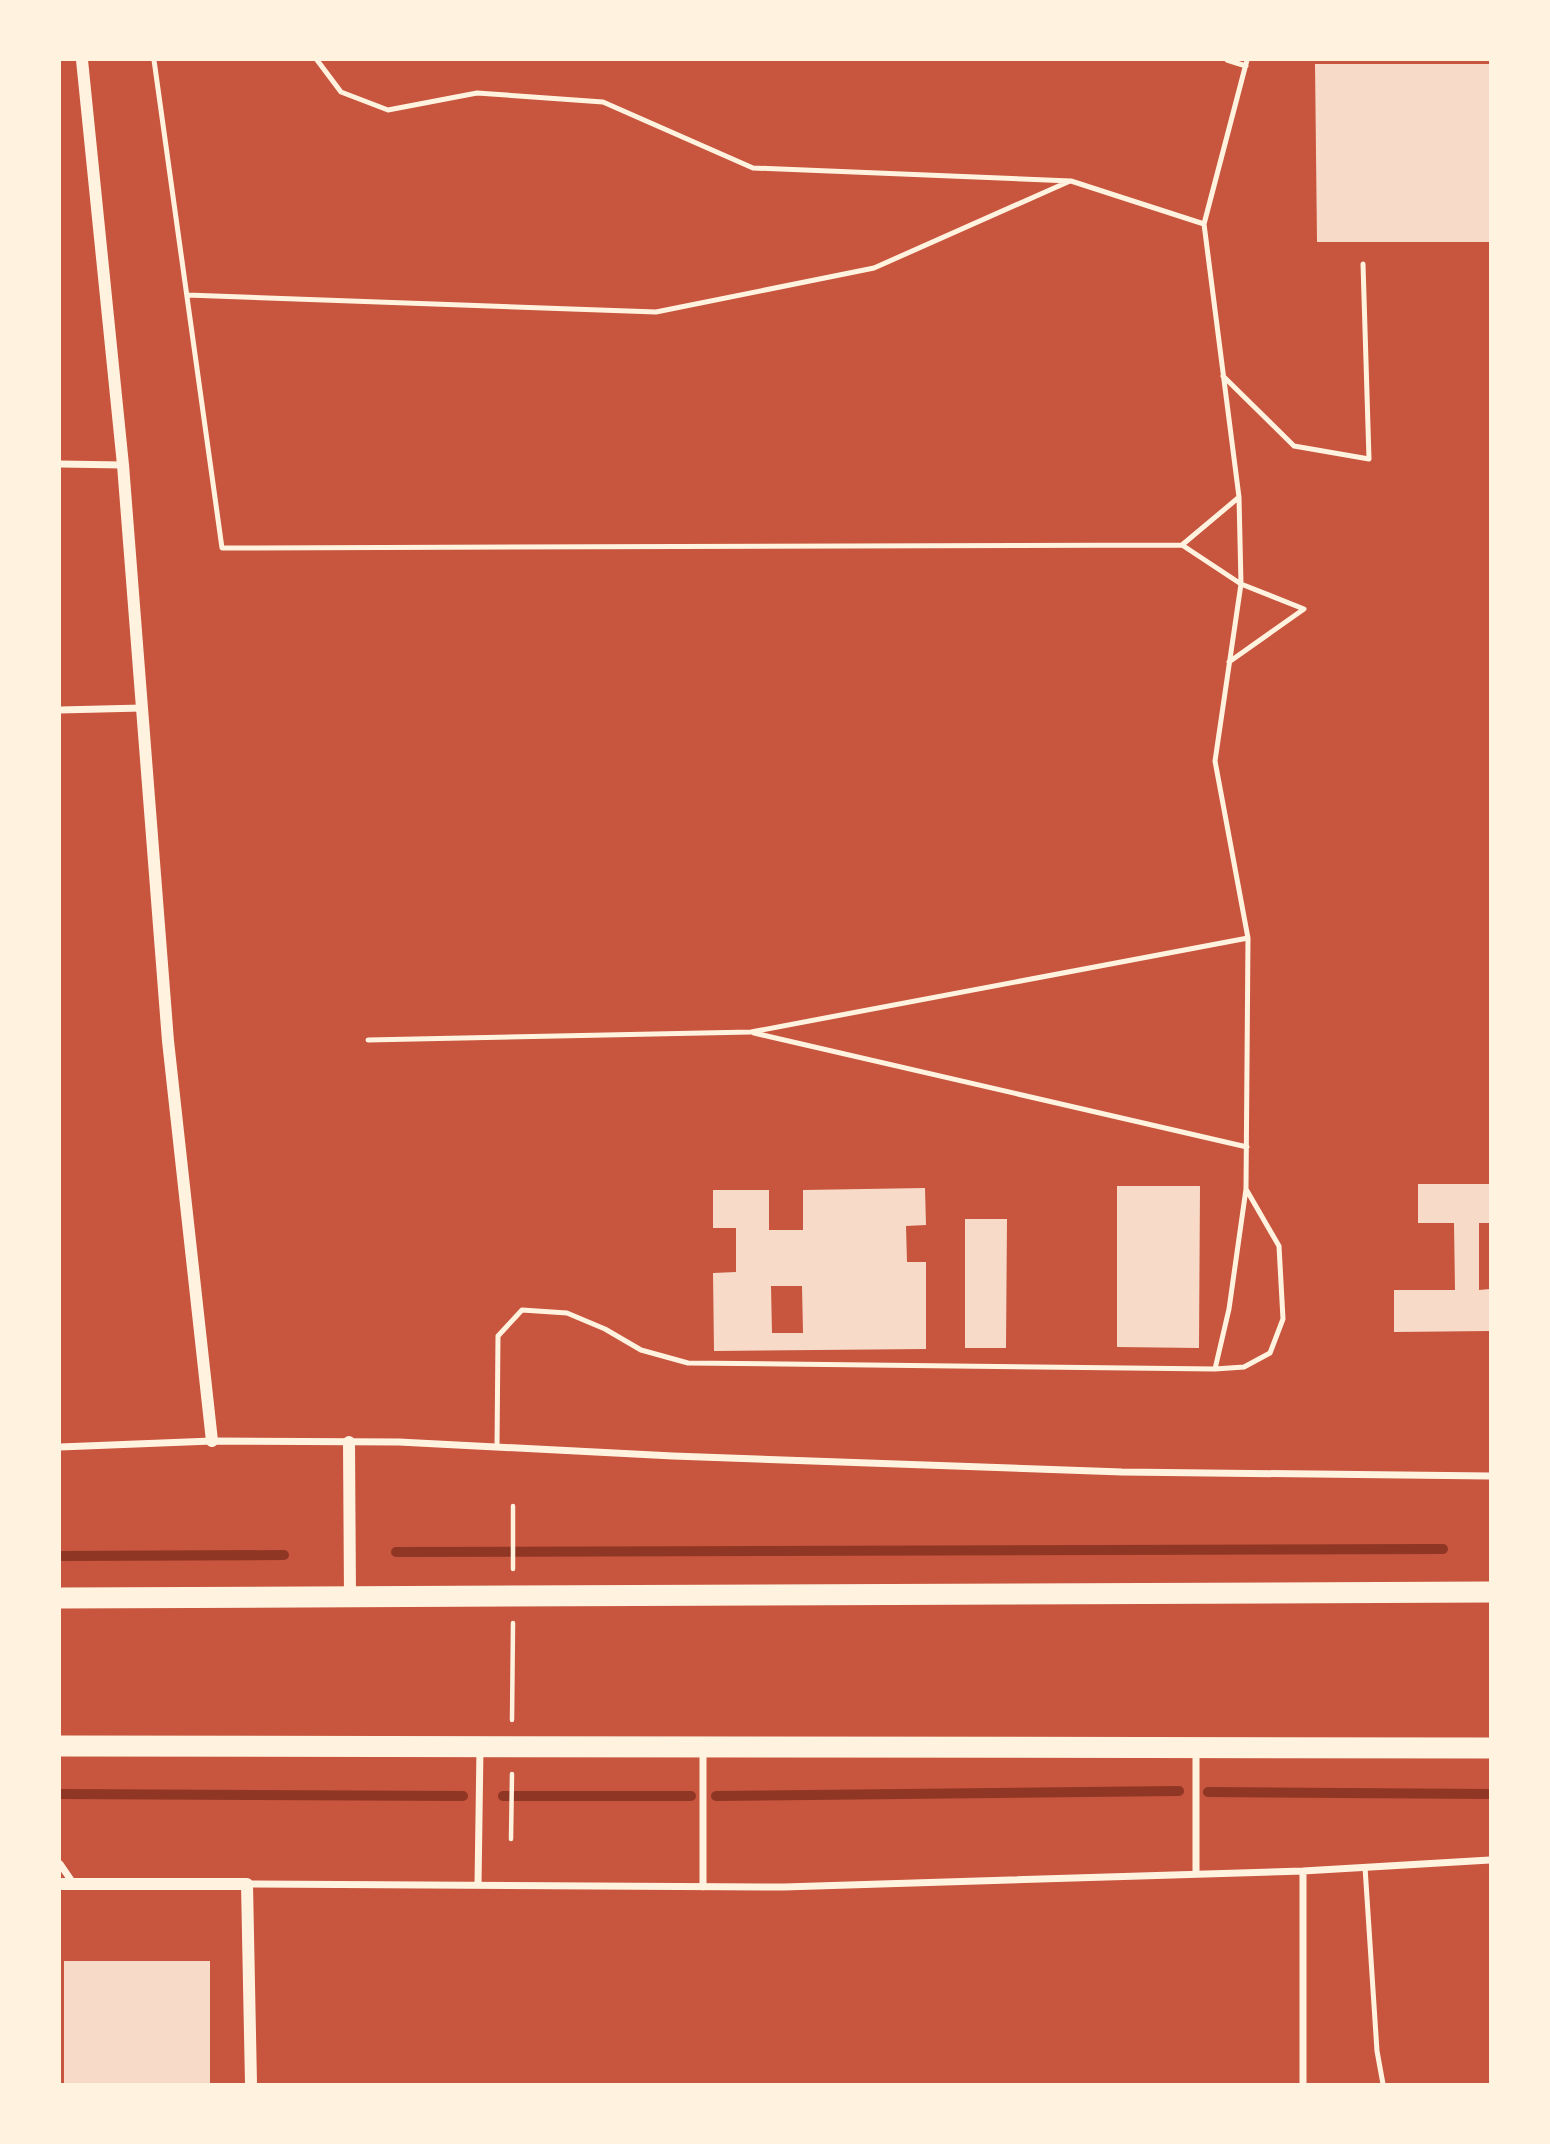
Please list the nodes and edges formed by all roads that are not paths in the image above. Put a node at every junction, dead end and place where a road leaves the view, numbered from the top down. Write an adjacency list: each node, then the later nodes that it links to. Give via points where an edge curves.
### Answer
1 (82, 60): 12 (street)
2 (154, 60): 9 (lane)
3 (317, 60): 6 (lane, via 341,92 388,110 477,93 603,102 753,168)
4 (1227, 60): 5 (lane)
5 (1247, 63): 7 (lane)
6 (1071, 181): 7 (lane); 9 (lane, via 874,268 656,312)
7 (1204, 224): 10 (lane)
8 (1363, 264): 10 (lane, via 1369,459 1294,446)
9 (187, 295): 14 (lane, via 222,548)
10 (1223, 376): 13 (lane)
11 (60, 464): 12 (street)
12 (123, 465): 17 (street)
13 (1239, 497): 14 (lane); 15 (lane)
14 (1182, 545): 15 (lane)
15 (1241, 584): 16 (lane); 16 (lane, via 1304,609)
16 (1229, 662): 19 (lane, via 1215,761)
17 (142, 708): 18 (street); 25 (street, via 168,1041)
18 (60, 709)
19 (1248, 938): 20 (lane); 22 (lane)
20 (751, 1032): 21 (lane); 22 (lane)
21 (368, 1040)
22 (1247, 1147): 23 (lane)
23 (1246, 1189): 24 (lane, via 1229,1309); 24 (lane, via 1279,1246 1283,1319 1270,1353 1244,1367)
24 (1215, 1370): 28 (lane, via 688,1363 641,1350 567,1313 522,1310 498,1336)
25 (212, 1441): 26 (street); 27 (street)
26 (349, 1442): 28 (street); 31 (street)
27 (60, 1447)
28 (497, 1447): 29 (street, via 1122,1472)
29 (1490, 1476)
30 (1490, 1592): 31 (highway)
31 (350, 1597): 32 (highway)
32 (60, 1598)
33 (60, 1746): 34 (highway)
34 (480, 1747): 35 (highway); 46 (street)
35 (703, 1747): 36 (highway); 47 (street)
36 (1196, 1748): 37 (highway); 42 (street)
37 (1490, 1748)
38 (1490, 1860): 40 (street)
39 (60, 1864): 45 (street)
40 (1364, 1867): 41 (street); 50 (lane)
41 (1303, 1871): 42 (street); 49 (street)
42 (1196, 1874): 47 (street)
43 (60, 1884): 45 (street)
44 (247, 1884): 45 (street); 46 (street); 48 (street)
45 (74, 1885)
46 (478, 1885): 47 (street)
47 (704, 1886)
48 (251, 2084)
49 (1303, 2084)
50 (1383, 2084)

